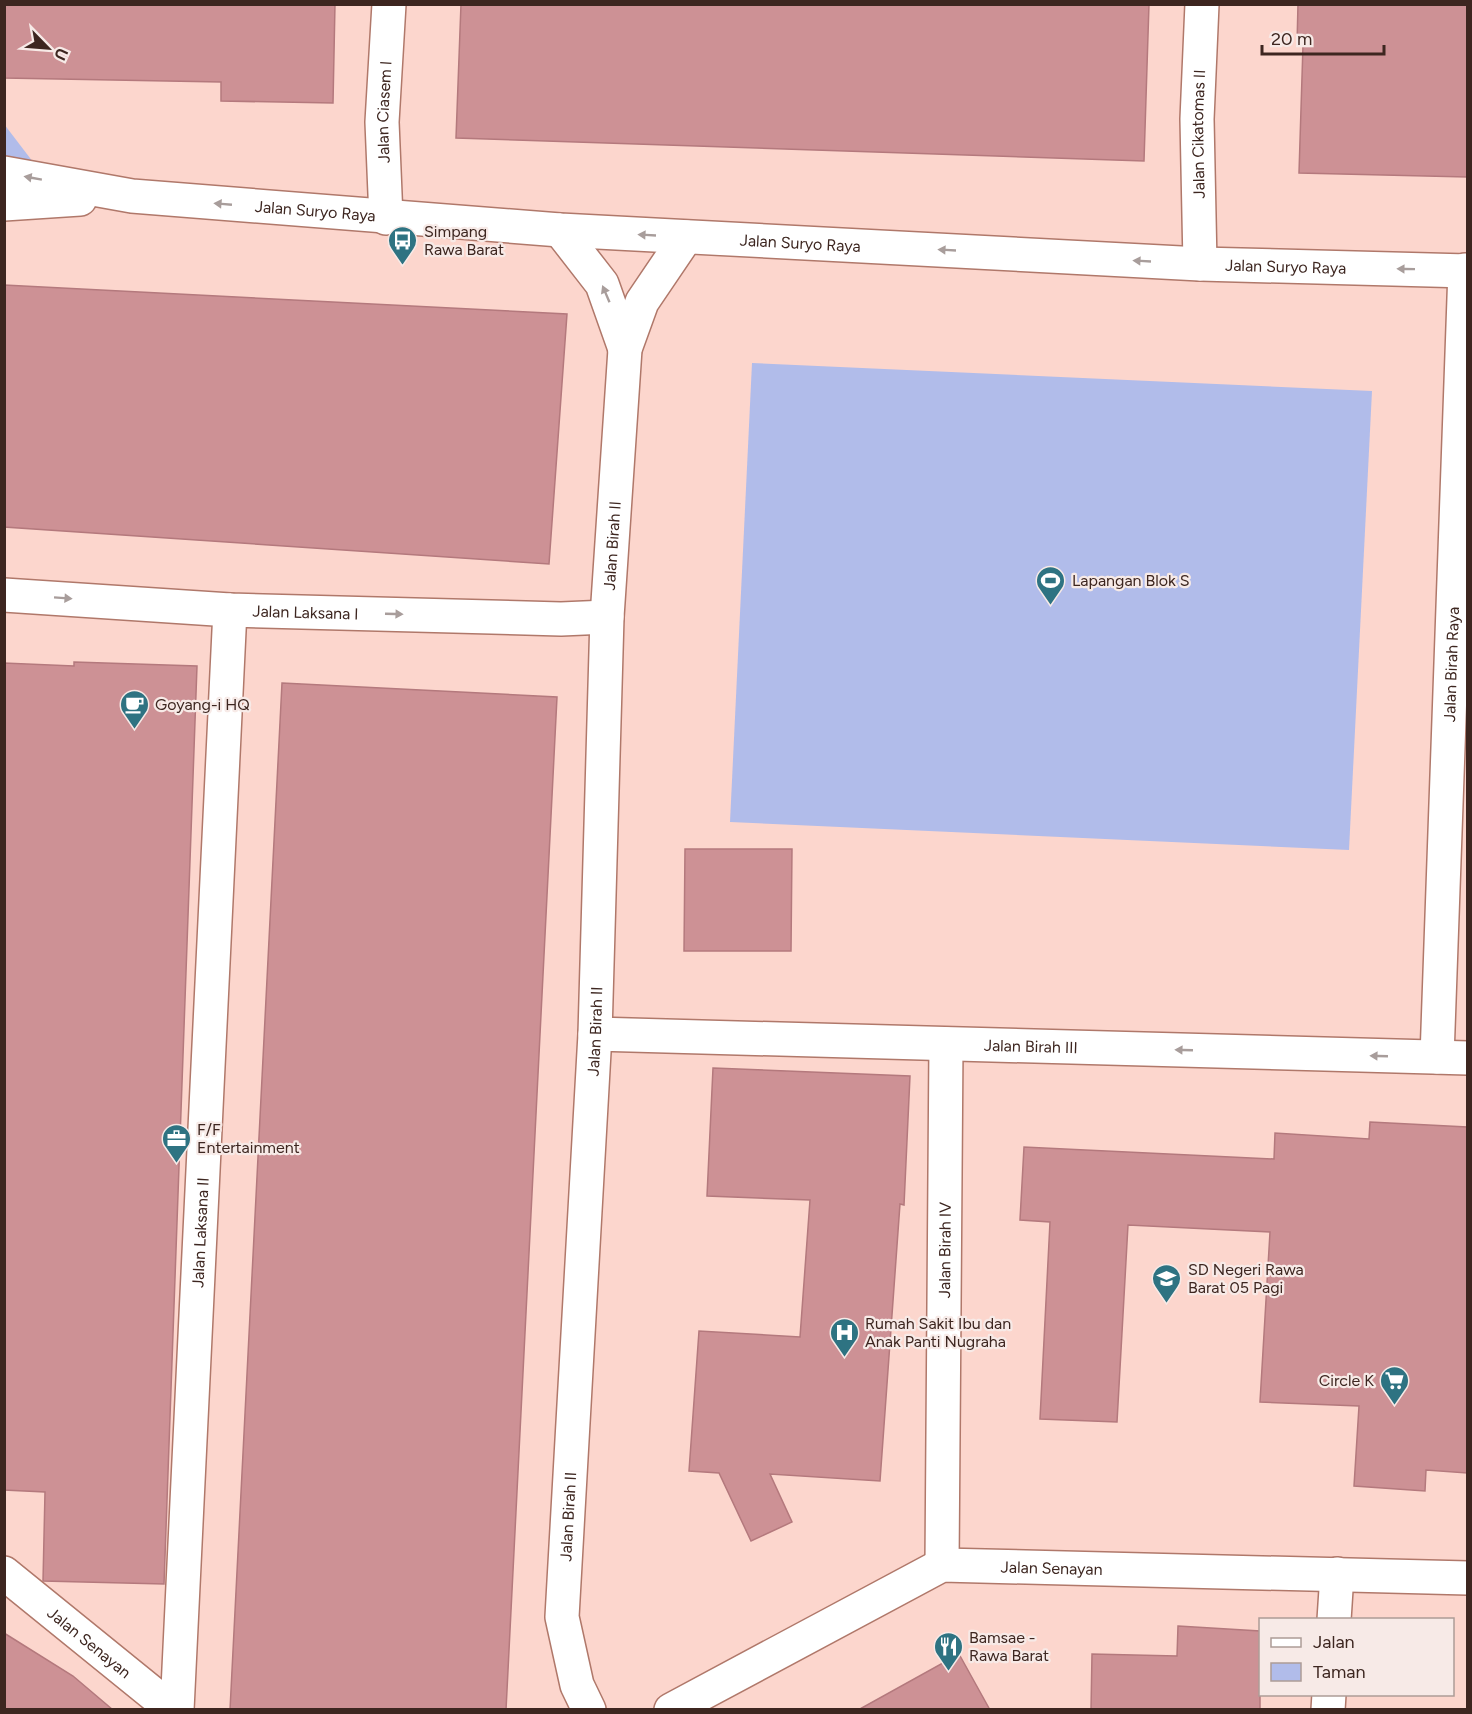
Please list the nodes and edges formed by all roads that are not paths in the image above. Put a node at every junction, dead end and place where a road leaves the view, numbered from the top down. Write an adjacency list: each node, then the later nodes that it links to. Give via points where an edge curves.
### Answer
1 (389, 4): 6 (street, Jalan Ciasem I, via 382,122)
2 (1202, 4): 9 (street, Jalan Cikatomas II, via 1197,119)
3 (4, 173): 4 (street, Jalan Suryo Raya, one-way to 3)
4 (132, 196): 5 (street, Jalan Suryo Raya); 6 (street, Jalan Suryo Raya, one-way to 4)
5 (4, 204)
6 (386, 218): 7 (street, Jalan Suryo Raya)
7 (560, 230): 8 (street, Jalan Suryo Raya, one-way to 7); 11 (street, Jalan Birah II, one-way to 7, via 602,284)
8 (686, 237): 9 (street, Jalan Suryo Raya, one-way to 8); 11 (street, Jalan Birah II, via 642,302)
9 (1200, 264): 10 (street, Jalan Suryo Raya, one-way to 9)
10 (1466, 271): 17 (street, Jalan Birah Raya)
11 (625, 349): 14 (street, Jalan Birah II)
12 (4, 595): 13 (street, Jalan Laksana I, one-way to 13)
13 (230, 610): 14 (street, Jalan Laksana I, one-way to 14, via 561,619); 23 (street, Jalan Laksana II)
14 (607, 616): 15 (street, Jalan Birah II)
15 (595, 1034): 16 (street, Jalan Birah III); 24 (street, Jalan Birah II, via 562,1617 577,1685)
16 (946, 1044): 17 (street, Jalan Birah III, one-way to 16); 18 (street, Jalan Birah IV)
17 (1452, 1058)
18 (942, 1565): 20 (street, Jalan Senayan); 25 (street, Jalan Senayan)
19 (4, 1573): 23 (street, Jalan Senayan)
20 (1337, 1574): 21 (street, Jalan Senayan); 22 (street)
21 (1467, 1578)
22 (1334, 1618)
23 (175, 1710)
24 (589, 1710)
25 (671, 1710)

